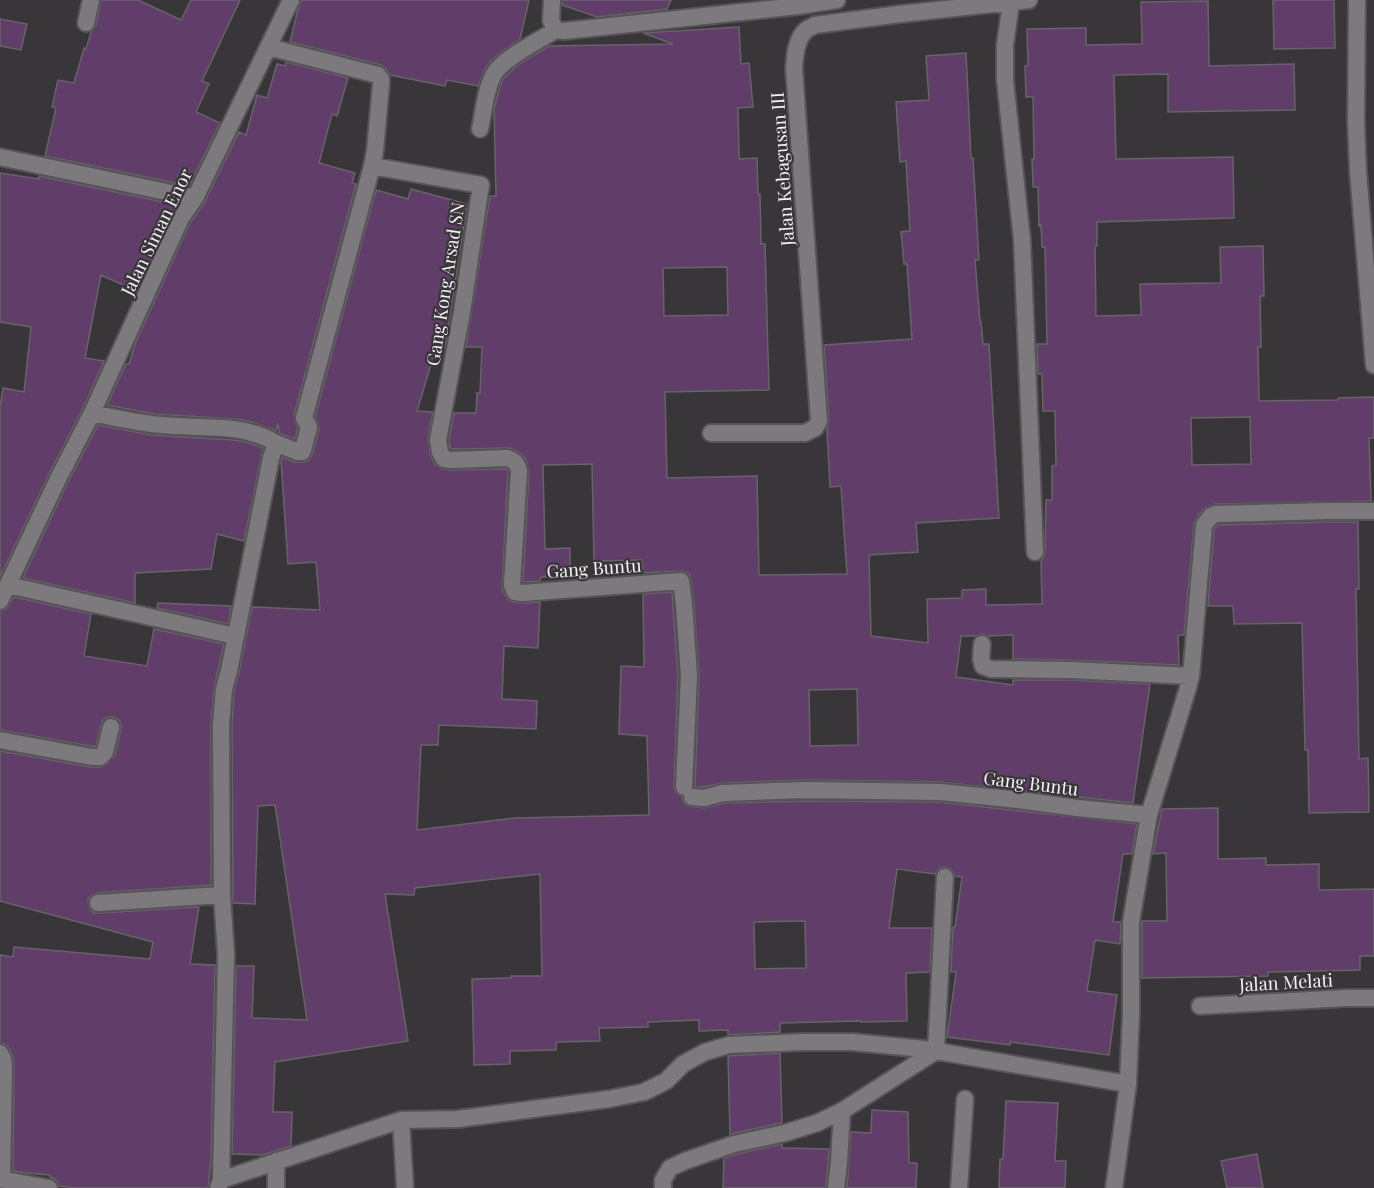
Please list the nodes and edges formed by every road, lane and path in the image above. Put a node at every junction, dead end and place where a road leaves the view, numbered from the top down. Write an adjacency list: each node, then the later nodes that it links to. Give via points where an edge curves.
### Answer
1 (91, 0): 9 (street)
2 (291, 0): 11 (street, Jalan Siman Enor)
3 (552, 0): 10 (street, via 551,21)
4 (837, 0): 7 (street)
5 (1029, 0): 8 (street, Jalan Kebagusan III)
6 (1357, 0): 16 (street, via 1358,171)
7 (791, 3): 10 (street)
8 (1011, 3): 18 (street, Jalan Kebagusan III, via 856,19 805,30 794,68 819,421 806,433); 22 (street, via 1005,80 1022,240)
9 (86, 22)
10 (556, 30): 12 (street, via 495,72)
11 (268, 47): 14 (street, via 378,75 381,84); 15 (street, Jalan Siman Enor)
12 (480, 129)
13 (0, 157): 15 (street)
14 (372, 166): 19 (street, via 304,418 309,427 303,450 298,452); 20 (street, Gang Kong Arsad SN, via 480,185 438,440)
15 (195, 198): 17 (street, Jalan Siman Enor, via 181,218)
16 (1374, 365)
17 (92, 413): 19 (street, via 163,426 227,429); 23 (street, Jalan Siman Enor)
18 (711, 433)
19 (276, 443): 25 (street)
20 (440, 452): 30 (street, Gang Buntu, via 444,459 507,458 518,465 512,585 515,591 681,581 689,675 688,792 704,798 723,793 797,790 940,792)
21 (1374, 511): 27 (street, via 1216,514 1206,520)
22 (1035, 552)
23 (8, 585): 24 (street, Jalan Siman Enor); 25 (street)
24 (0, 601)
25 (235, 636): 32 (street, via 224,688 222,725)
26 (982, 644): 27 (street, via 983,666 991,669)
27 (1191, 676): 30 (street)
28 (111, 727): 29 (street, via 100,757)
29 (0, 740)
30 (1149, 814): 38 (street, via 1131,922)
31 (945, 877): 36 (street)
32 (222, 895): 33 (street); 44 (street, via 226,954)
33 (98, 903)
34 (1374, 998): 35 (street, Jalan Melati)
35 (1200, 1006)
36 (930, 1050): 38 (street); 40 (street); 41 (street, via 852,1042 729,1045 683,1064 666,1081 644,1092 458,1119)
37 (0, 1053): 43 (street, via 4,1067)
38 (1128, 1084): 51 (street)
39 (965, 1099): 50 (street)
40 (842, 1111): 48 (street, via 817,1123 685,1161 670,1168); 49 (street)
41 (401, 1120): 42 (street); 47 (street)
42 (276, 1161): 44 (street); 46 (street)
43 (1, 1179): 45 (street)
44 (219, 1184)
45 (49, 1188)
46 (276, 1188)
47 (405, 1188)
48 (663, 1188)
49 (836, 1188)
50 (959, 1188)
51 (1114, 1188)

